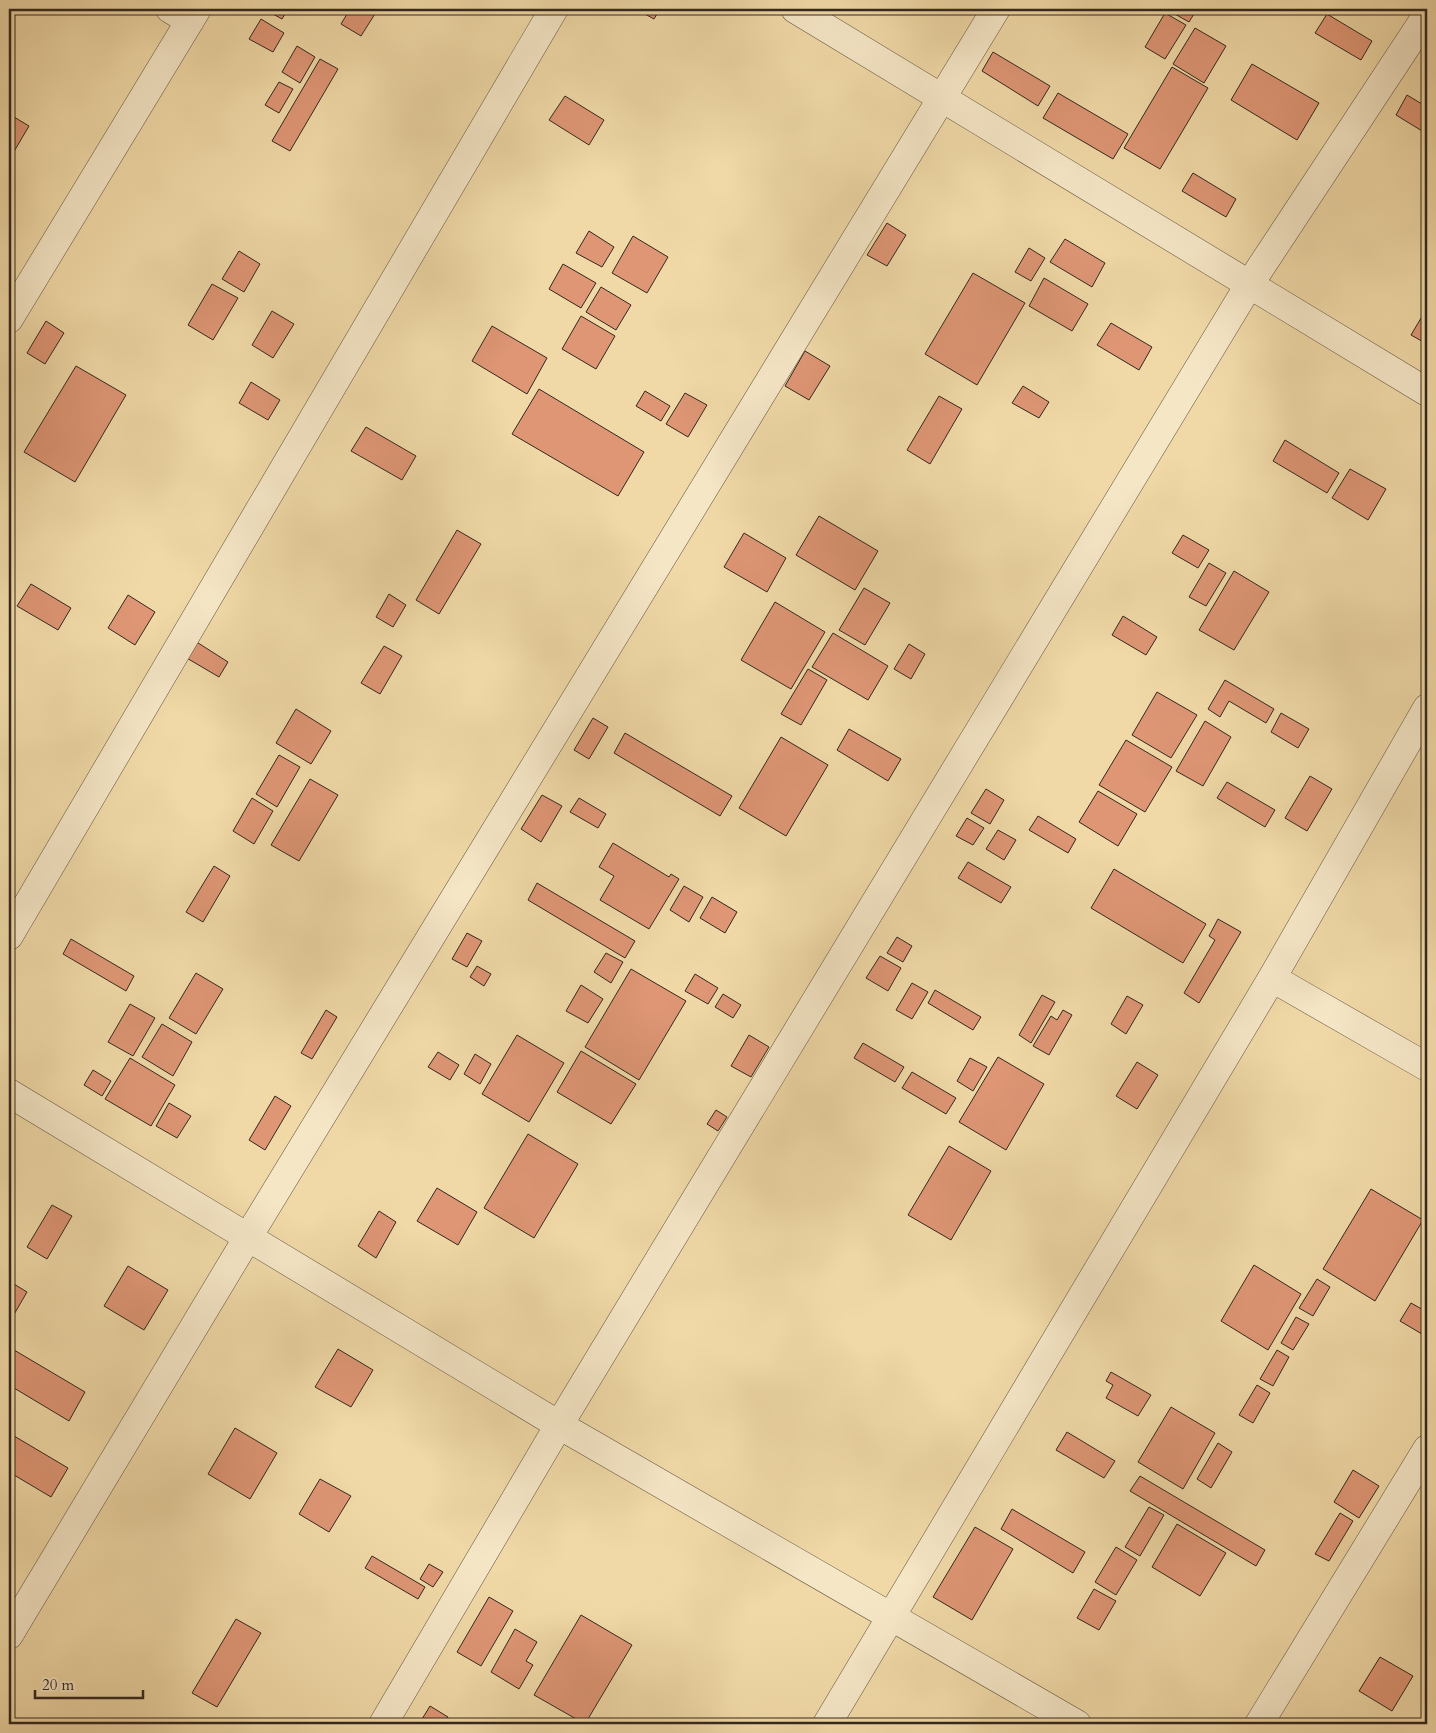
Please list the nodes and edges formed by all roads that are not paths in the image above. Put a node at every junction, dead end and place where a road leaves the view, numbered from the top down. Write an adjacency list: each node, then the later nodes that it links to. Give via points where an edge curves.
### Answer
1 (554, 9): 11 (street)
2 (795, 9): 6 (street)
3 (996, 9): 6 (street)
4 (186, 13): 8 (street)
5 (1427, 15): 7 (street)
6 (941, 99): 7 (street); 15 (street)
7 (1249, 285): 9 (street); 16 (street)
8 (10, 316)
9 (1427, 392)
10 (1427, 708): 12 (street)
11 (9, 936)
12 (1272, 978): 13 (street); 18 (street)
13 (1427, 1067)
14 (9, 1093): 15 (street)
15 (248, 1237): 16 (street); 19 (street)
16 (559, 1425): 18 (street); 20 (street)
17 (1427, 1449): 23 (street)
18 (892, 1616): 21 (street); 22 (street)
19 (9, 1635)
20 (383, 1724)
21 (827, 1724)
22 (1077, 1724)
23 (1259, 1724)

